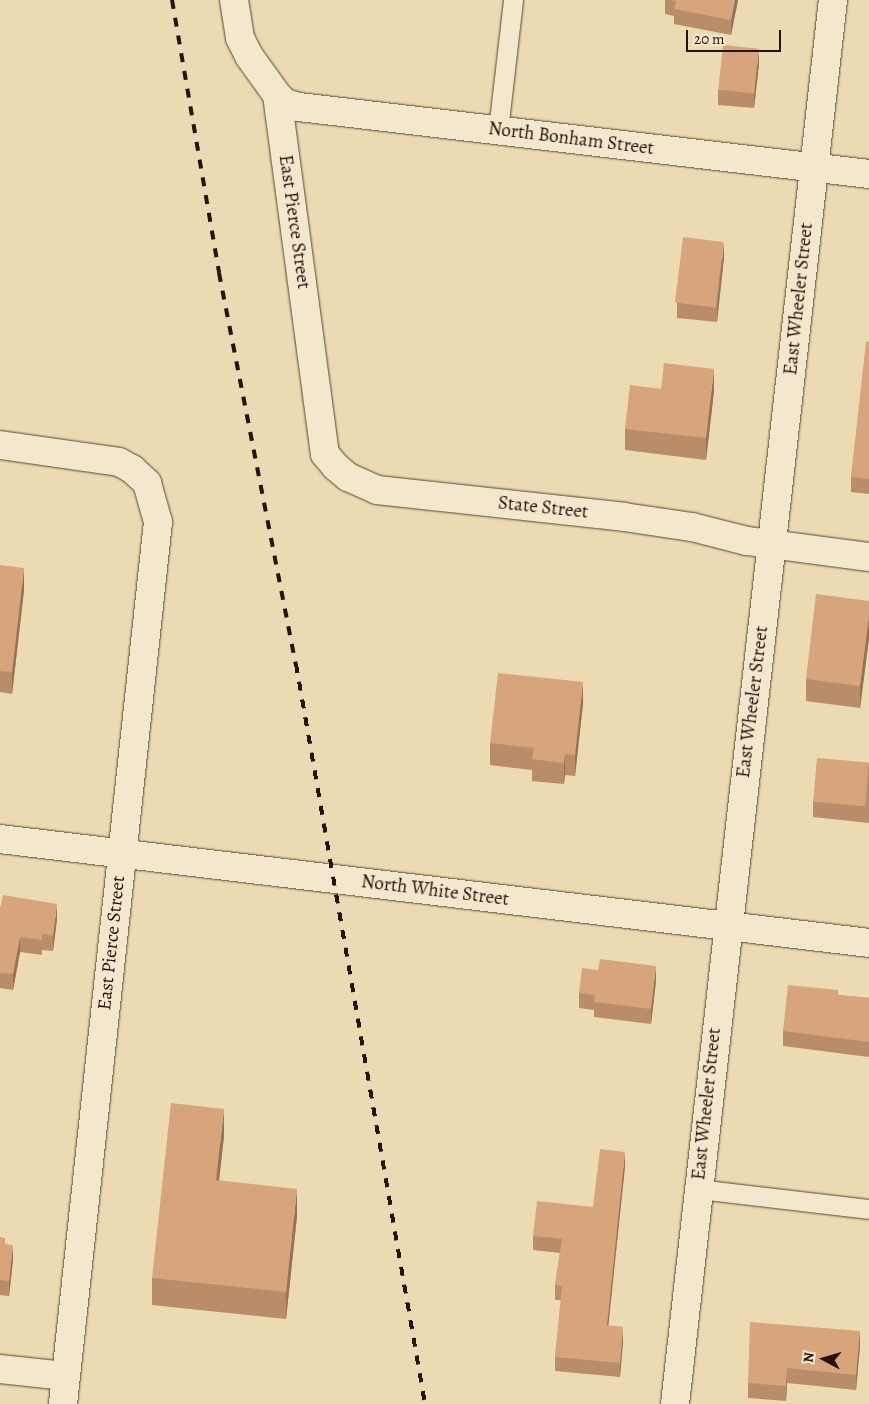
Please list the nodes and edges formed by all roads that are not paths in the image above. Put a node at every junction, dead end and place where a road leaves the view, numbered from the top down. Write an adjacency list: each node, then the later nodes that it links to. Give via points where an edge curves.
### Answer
1 (234, 0): 4 (street, East Pierce Street, via 240,38)
2 (513, 0): 5 (lane)
3 (833, 0): 6 (street, East Wheeler Street)
4 (277, 96): 5 (street, North Bonham Street, via 284,104 299,108); 9 (street, East Pierce Street)
5 (498, 130): 6 (street, North Bonham Street)
6 (813, 167): 7 (street, North Bonham Street); 10 (street, East Wheeler Street)
7 (869, 174)
8 (0, 445): 13 (street, East Pierce Street, via 105,458 132,469 147,483 158,522)
9 (325, 454): 10 (street, State Street, via 348,477 377,490 624,517)
10 (772, 544): 11 (street, State Street); 14 (street, East Wheeler Street)
11 (869, 556)
12 (0, 839): 13 (street, North White Street)
13 (122, 853): 14 (street, North White Street); 19 (street, East Pierce Street)
14 (726, 926): 15 (street, North White Street); 16 (street, East Wheeler Street)
15 (869, 943)
16 (698, 1189): 17 (lane); 21 (street, East Wheeler Street)
17 (869, 1209)
18 (0, 1369): 19 (street)
19 (66, 1376): 20 (street, East Pierce Street)
20 (63, 1404)
21 (675, 1404)

